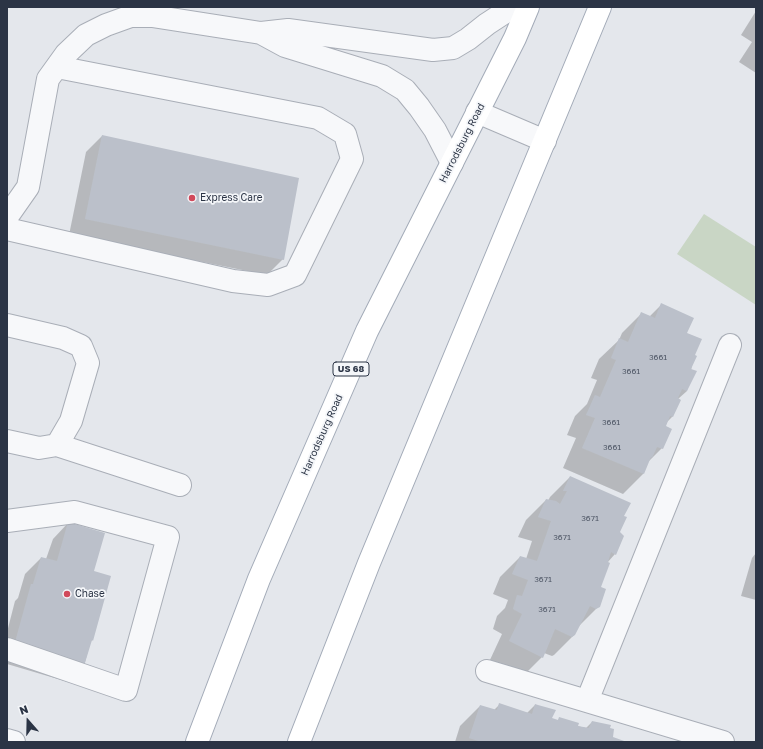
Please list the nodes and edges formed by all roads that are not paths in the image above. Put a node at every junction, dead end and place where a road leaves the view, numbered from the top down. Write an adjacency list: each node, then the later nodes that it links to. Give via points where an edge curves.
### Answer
1 (512, 7): 4 (street, via 453,48 434,50 288,30)
2 (528, 7): 6 (main road, Harrodsburg Road / US 68)
3 (600, 7): 7 (main road)
4 (260, 33): 5 (street, via 152,16 131,16 86,35 66,54); 8 (street, via 285,46 382,76 405,90 435,130)
5 (57, 67): 9 (street, via 48,79 28,188); 10 (street, via 318,118 345,134 352,159 295,275 268,285 233,281)
6 (477, 112): 7 (street); 8 (main road, Harrodsburg Road / US 68)
7 (545, 140): 23 (main road, via 370,563)
8 (452, 163): 22 (main road, Harrodsburg Road / US 68, via 368,331 259,579)
9 (7, 218)
10 (7, 229)
11 (7, 325): 14 (street, via 63,338 81,346 88,363 71,421)
12 (730, 345): 19 (street)
13 (7, 441): 14 (street, via 39,448)
14 (57, 445): 15 (street)
15 (180, 485)
16 (7, 521): 17 (street, via 75,512 168,537 126,690)
17 (7, 649)
18 (487, 671): 19 (street)
19 (587, 701): 24 (street)
20 (7, 740): 21 (street)
21 (14, 742)
22 (197, 742)
23 (300, 742)
24 (723, 742)

